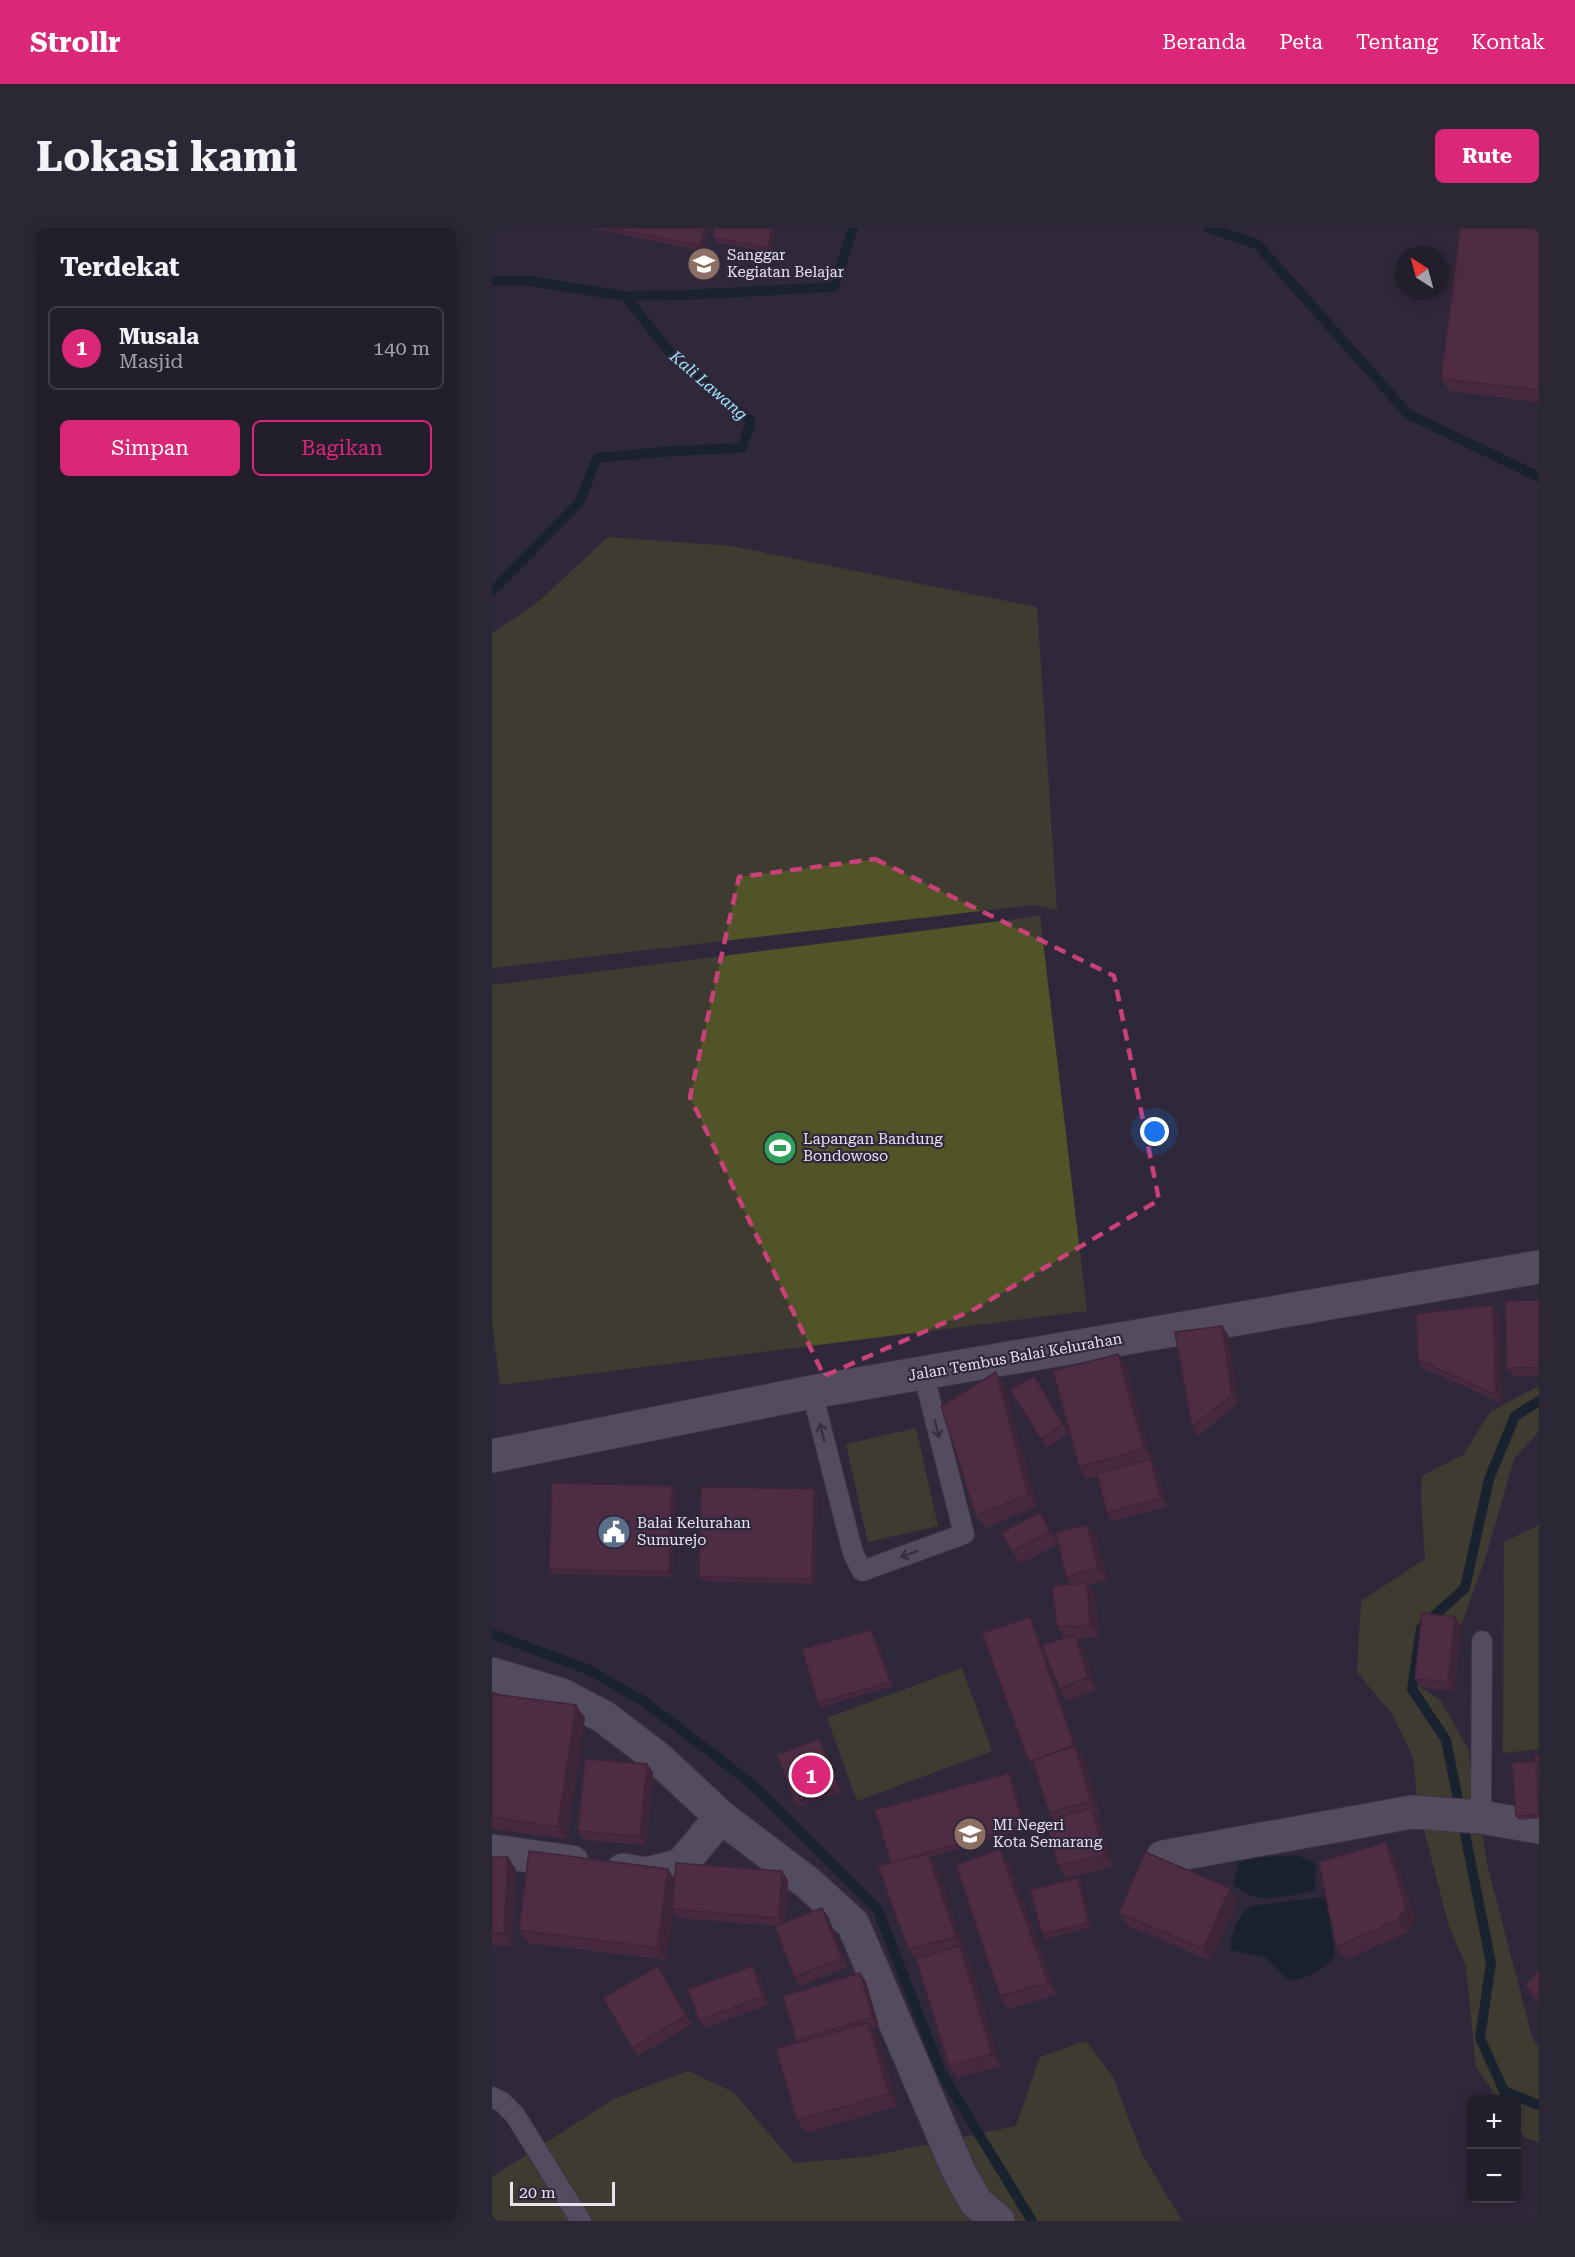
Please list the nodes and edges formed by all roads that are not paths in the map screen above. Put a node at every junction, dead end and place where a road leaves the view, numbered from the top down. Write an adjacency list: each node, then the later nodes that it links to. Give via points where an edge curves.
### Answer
1 (1539, 1267): 2 (street, Jalan Tembus Balai Kelurahan)
2 (923, 1372): 3 (street, Jalan Tembus Balai Kelurahan); 3 (lane, one-way to 3, via 964,1534 862,1571 853,1553)
3 (812, 1392): 4 (street, Jalan Tembus Balai Kelurahan)
4 (492, 1456)
5 (1482, 1641): 8 (lane)
6 (492, 1674): 7 (street, via 562,1695 604,1717 659,1759)
7 (721, 1817): 10 (street, via 681,1865 647,1874); 14 (street, via 808,1883 853,1924 959,2172 976,2202)
8 (1481, 1817): 9 (street); 11 (street, via 1412,1812)
9 (1539, 1827)
10 (492, 1851)
11 (1164, 1857)
12 (492, 2097): 13 (lane, via 515,2115)
13 (581, 2221)
14 (998, 2221)

